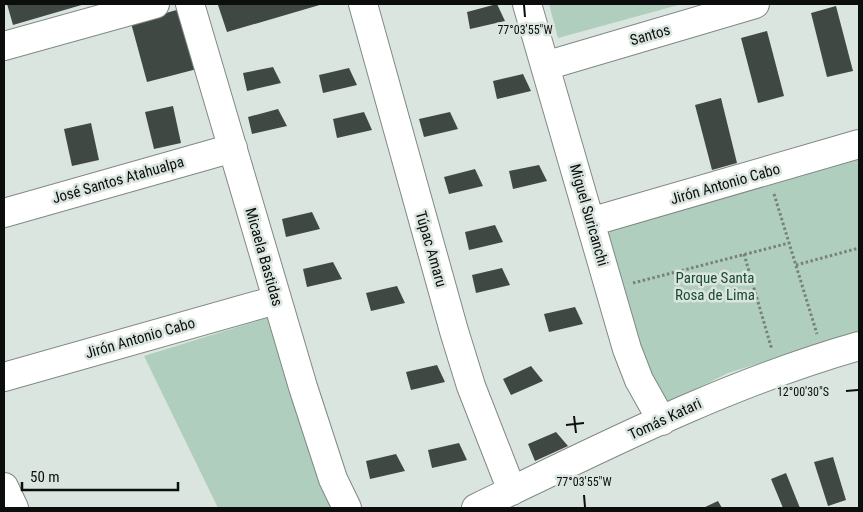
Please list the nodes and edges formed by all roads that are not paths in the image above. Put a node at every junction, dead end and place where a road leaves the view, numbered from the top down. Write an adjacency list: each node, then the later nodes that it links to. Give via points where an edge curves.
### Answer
1 (155, 4): 6 (street)
2 (190, 4): 9 (street, Micaela Bastidas)
3 (363, 4): 17 (street, Túpac Amaru, via 454,331)
4 (527, 4): 7 (street, Miguel Suricanchi)
5 (755, 4): 7 (street, Santos)
6 (4, 46)
7 (545, 66): 11 (street, Miguel Suricanchi)
8 (859, 144): 11 (street, Jirón Antonio Cabo)
9 (233, 148): 10 (street, José Santos Atahualpa); 12 (street, Micaela Bastidas)
10 (4, 213)
11 (590, 222): 15 (street, Miguel Suricanchi, via 627,349)
12 (276, 300): 14 (street, Jirón Antonio Cabo); 19 (street, Micaela Bastidas, via 322,446)
13 (859, 346): 15 (street, Tomás Katari, via 722,393)
14 (4, 377)
15 (662, 421): 17 (street, Tomás Katari)
16 (4, 487): 18 (street)
17 (512, 491): 20 (street, Tomás Katari)
18 (14, 508)
19 (347, 508)
20 (476, 508)

